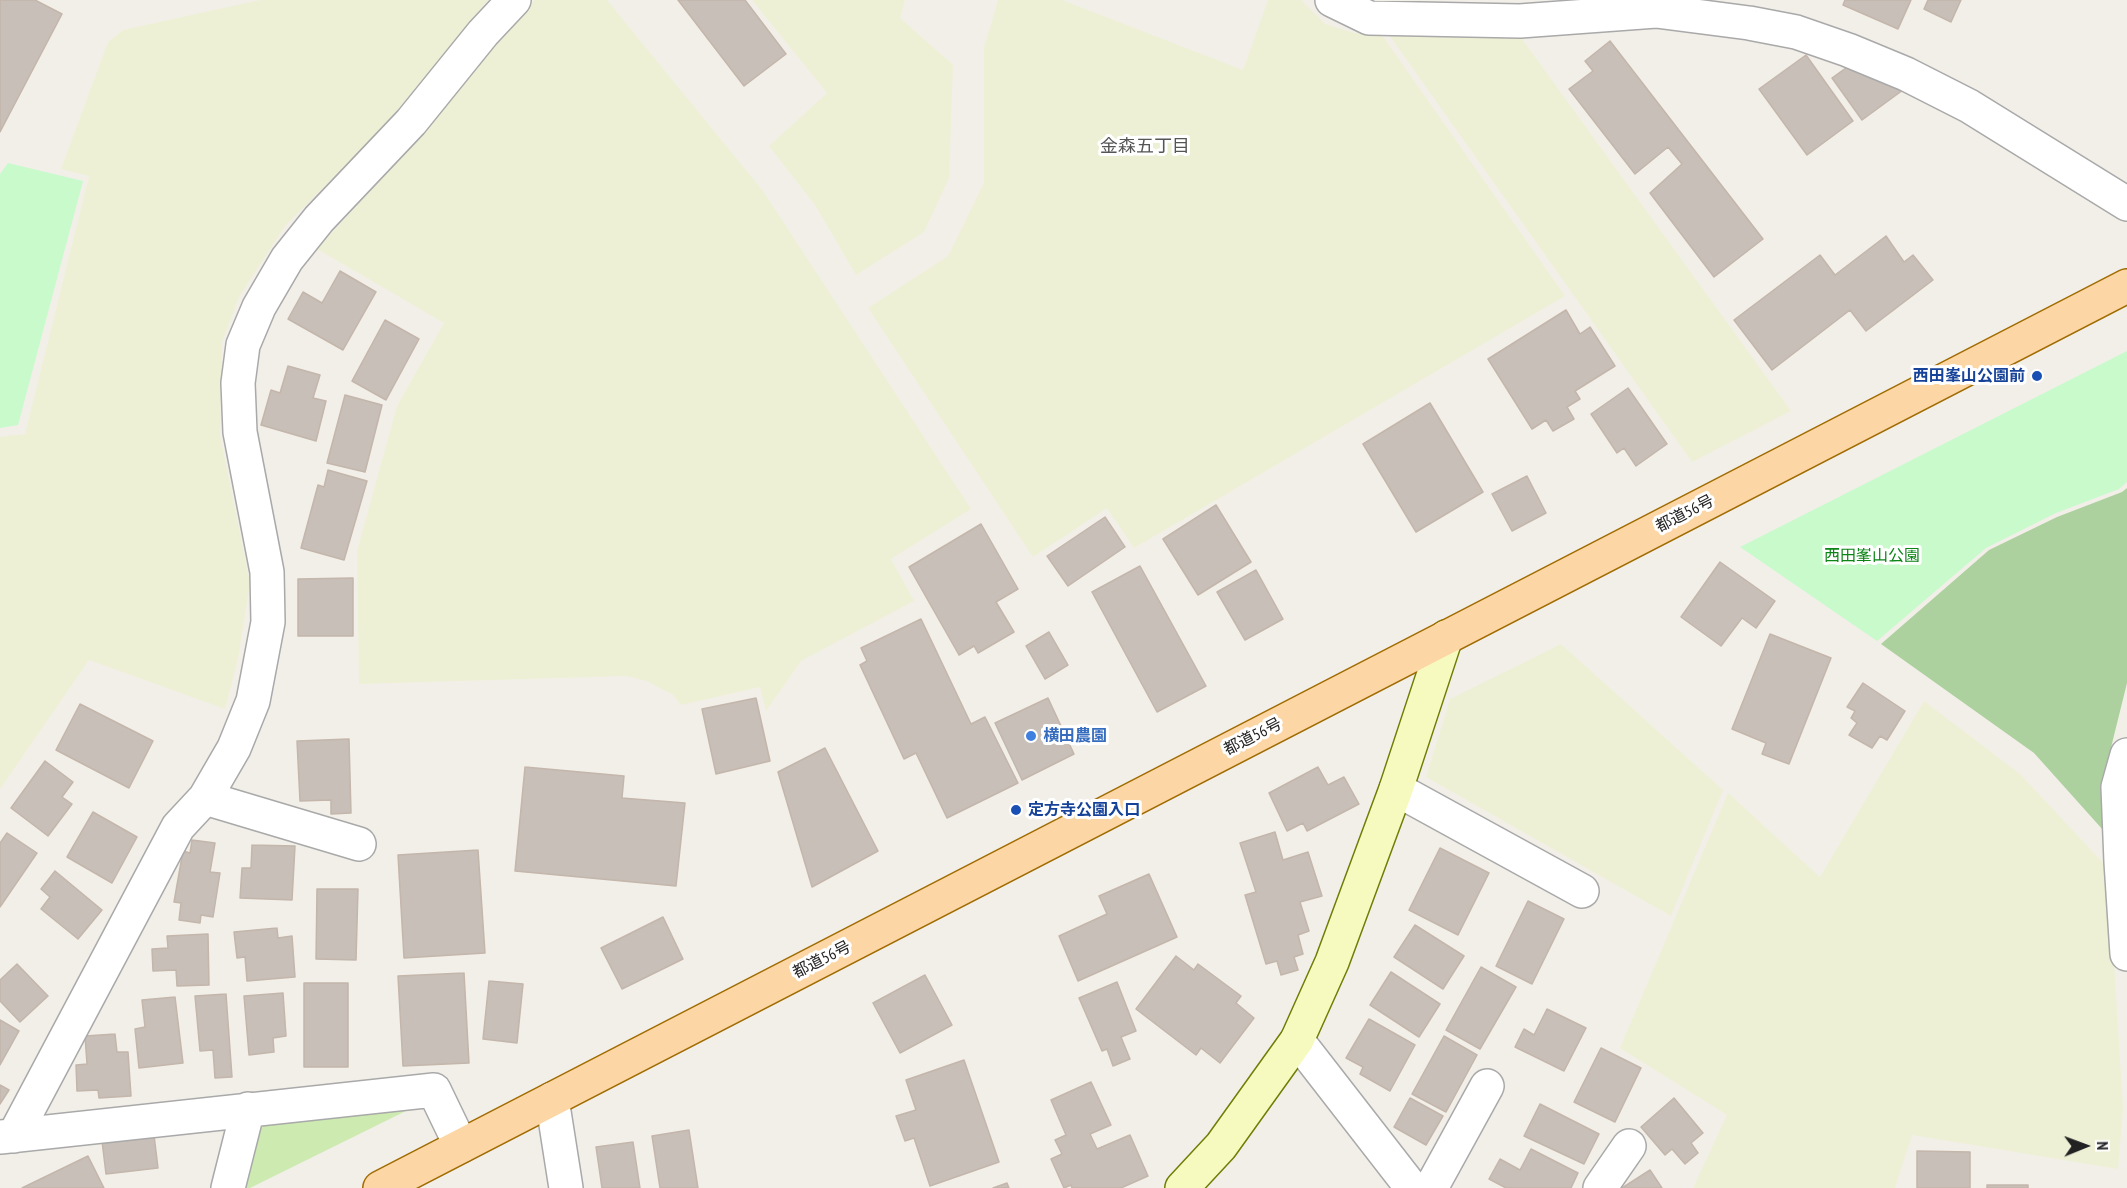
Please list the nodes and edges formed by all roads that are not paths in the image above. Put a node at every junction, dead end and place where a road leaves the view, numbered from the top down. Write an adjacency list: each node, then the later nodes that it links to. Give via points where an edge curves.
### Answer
1 (514, 0): 10 (street, via 411,122 319,219 259,307 243,345 238,383 240,432 267,572 268,622 253,701 234,748)
2 (1332, 0): 3 (street)
3 (1374, 9): 4 (street, via 1520,21 1656,11)
4 (1746, 12): 5 (street, via 1906,74 1970,106)
5 (2127, 204)
6 (2127, 286): 7 (main road, 都道56号)
7 (1446, 637): 9 (street); 17 (main road, 都道56号)
8 (2127, 755): 12 (street, via 2118,787)
9 (1396, 789): 13 (street); 15 (street, via 1332,962)
10 (205, 798): 11 (street); 19 (street, via 178,827)
11 (359, 844)
12 (2124, 864): 14 (street)
13 (1582, 891)
14 (2127, 954)
15 (1297, 1040): 25 (street, via 1221,1146); 26 (street)
16 (1487, 1086): 27 (street)
17 (552, 1099): 20 (main road, 都道56号); 24 (street)
18 (248, 1109): 19 (street); 20 (street, via 434,1090); 22 (street)
19 (7, 1136)
20 (461, 1146): 23 (main road, 都道56号)
21 (1629, 1146): 28 (street)
22 (228, 1188)
23 (380, 1188)
24 (566, 1188)
25 (1182, 1188)
26 (1412, 1188)
27 (1431, 1188)
28 (1599, 1188)

